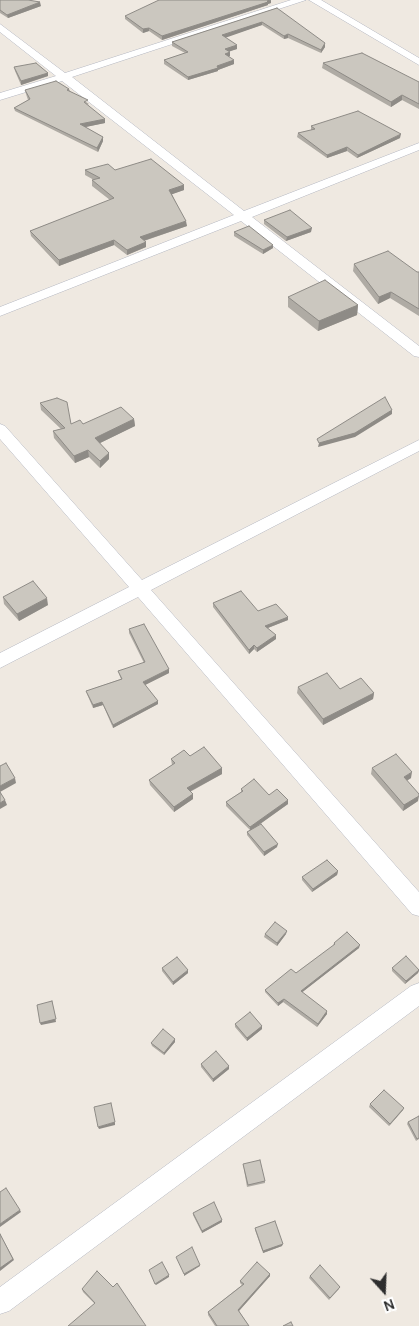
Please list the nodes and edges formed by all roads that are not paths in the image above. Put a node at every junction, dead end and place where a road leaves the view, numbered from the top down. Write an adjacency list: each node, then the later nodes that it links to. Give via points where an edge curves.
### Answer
1 (301, 0): 5 (street)
2 (314, 0): 4 (street)
3 (0, 28): 5 (street)
4 (419, 62)
5 (63, 76): 6 (street); 8 (street)
6 (0, 97)
7 (419, 146): 8 (street)
8 (242, 216): 9 (street); 10 (street)
9 (0, 312)
10 (419, 353)
11 (0, 429): 13 (street)
12 (419, 446): 13 (street)
13 (140, 589): 14 (street); 15 (street)
14 (0, 661)
15 (419, 907)
16 (419, 993): 17 (street)
17 (0, 1302)

